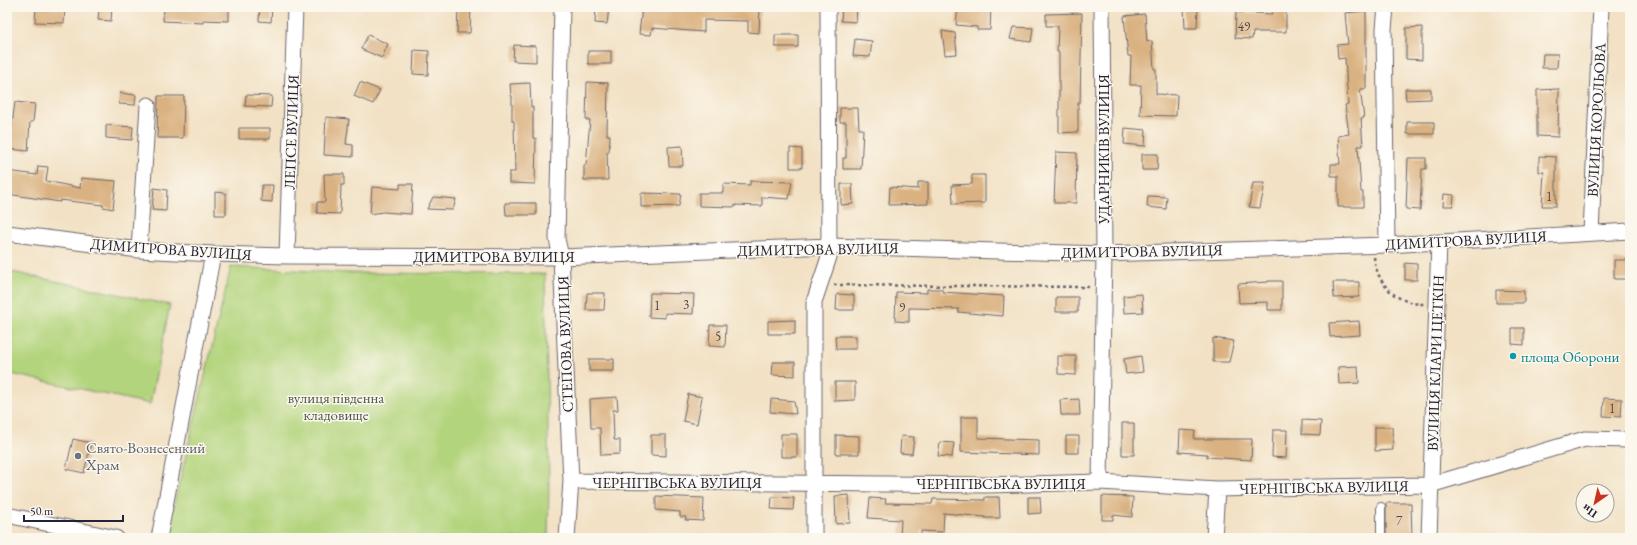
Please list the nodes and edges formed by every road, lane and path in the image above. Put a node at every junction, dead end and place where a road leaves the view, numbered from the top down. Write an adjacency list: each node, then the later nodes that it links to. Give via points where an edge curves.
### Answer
1 (295, 7): 18 (street, ЛЕПСЕ ВУЛИЦЯ)
2 (562, 7): 19 (street, СТЕПОВА ВУЛИЦЯ, via 557,239)
3 (828, 7): 14 (street)
4 (1102, 7): 17 (street, УДАРНИКІВ ВУЛИЦЯ)
5 (1386, 7): 13 (street, via 1384,29)
6 (1601, 7): 10 (street, ВУЛИЦЯ КОРОЛЬОВА)
7 (148, 105): 15 (street)
8 (1630, 231): 10 (street, ДИМИТРОВА ВУЛИЦЯ)
9 (7, 233): 15 (street, ДИМИТРОВА ВУЛИЦЯ)
10 (1591, 233): 11 (street, ДИМИТРОВА ВУЛИЦЯ)
11 (1439, 242): 13 (street, ДИМИТРОВА ВУЛИЦЯ); 22 (street, ВУЛИЦЯ КЛАРИ ЦЕТКІН)
12 (1372, 245): 13 (street, ДИМИТРОВА ВУЛИЦЯ); 17 (street, ДИМИТРОВА ВУЛИЦЯ); 22 (path, via 1375,270 1387,290 1412,304)
13 (1387, 245)
14 (829, 246): 17 (street, ДИМИТРОВА ВУЛИЦЯ); 19 (street, ДИМИТРОВА ВУЛИЦЯ); 20 (street, via 829,257)
15 (139, 250): 16 (street, ДИМИТРОВА ВУЛИЦЯ)
16 (213, 254): 18 (street, ДИМИТРОВА ВУЛИЦЯ); 32 (street)
17 (1104, 254): 26 (street, УДАРНИКІВ ВУЛИЦЯ)
18 (287, 256): 19 (street, ДИМИТРОВА ВУЛИЦЯ)
19 (561, 257): 24 (street, СТЕПОВА ВУЛИЦЯ)
20 (820, 285): 21 (path); 25 (street, via 814,302)
21 (1090, 287)
22 (1437, 305): 27 (street, ВУЛИЦЯ КЛАРИ ЦЕТКІН)
23 (1630, 440): 27 (street, ЧЕРНІГІВСЬКА ВУЛИЦЯ, via 1585,439)
24 (571, 481): 25 (street, ЧЕРНІГІВСЬКА ВУЛИЦЯ); 33 (street, СТЕПОВА ВУЛИЦЯ)
25 (814, 482): 26 (street, ЧЕРНІГІВСЬКА ВУЛИЦЯ, via 988,485); 34 (street)
26 (1100, 482): 28 (street, ЧЕРНІГІВСЬКА ВУЛИЦЯ)
27 (1430, 484): 28 (street, ЧЕРНІГІВСЬКА ВУЛИЦЯ); 37 (street)
28 (1217, 489): 35 (street)
29 (1381, 507): 36 (lane)
30 (7, 514): 31 (street)
31 (116, 538)
32 (159, 538)
33 (567, 538)
34 (814, 538)
35 (1214, 538)
36 (1381, 538)
37 (1429, 538)

